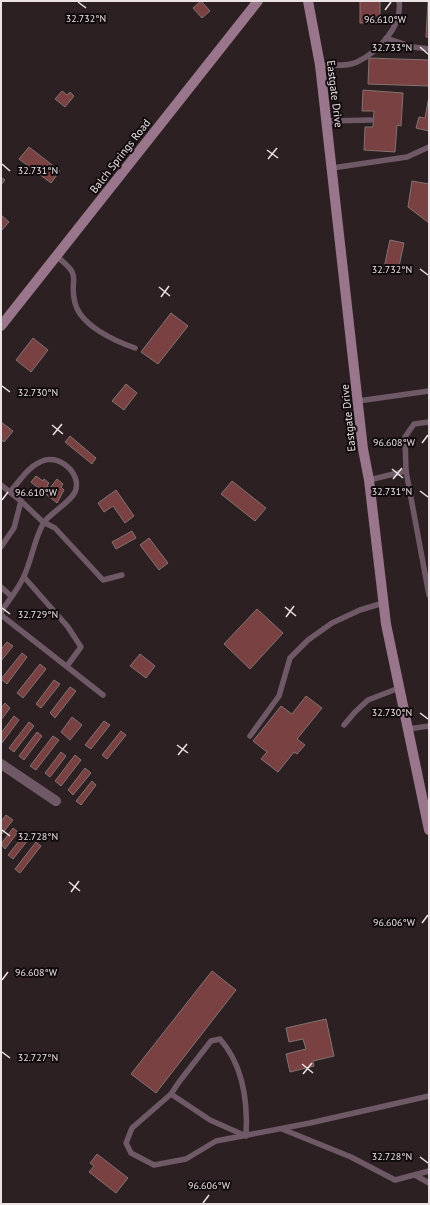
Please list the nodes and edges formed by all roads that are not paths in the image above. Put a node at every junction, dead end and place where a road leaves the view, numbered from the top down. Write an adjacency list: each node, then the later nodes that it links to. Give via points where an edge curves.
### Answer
1 (258, 1): 11 (street, Balch Springs Road)
2 (308, 1): 6 (street, Eastgate Drive)
3 (399, 1): 4 (lane, via 400,11)
4 (386, 38): 5 (lane); 6 (lane, via 383,44 356,63)
5 (429, 49)
6 (320, 65): 8 (street, Eastgate Drive)
7 (371, 120): 8 (lane)
8 (326, 121): 10 (street, Eastgate Drive)
9 (429, 147): 10 (lane, via 407,157)
10 (332, 168): 15 (street, Eastgate Drive)
11 (56, 256): 12 (street, Balch Springs Road); 13 (lane, via 70,266 74,273 74,301 81,314 104,335)
12 (1, 326)
13 (135, 348)
14 (429, 391): 15 (lane)
15 (358, 401): 18 (street, Eastgate Drive)
16 (429, 422): 17 (lane, via 414,424 406,433)
17 (406, 471): 18 (lane); 27 (lane)
18 (369, 480): 29 (street, Eastgate Drive)
19 (1, 485): 20 (lane)
20 (10, 492): 21 (lane); 22 (lane, via 40,461 52,459 68,467 74,474 77,484 74,493)
21 (21, 501): 22 (lane); 23 (lane, via 14,528)
22 (43, 522): 24 (lane, via 55,528 103,580); 25 (lane)
23 (1, 547)
24 (122, 575)
25 (24, 577): 28 (lane); 32 (lane, via 68,627 81,647)
26 (1, 587): 28 (lane)
27 (429, 595)
28 (11, 596): 30 (lane)
29 (383, 603): 33 (street, Eastgate Drive); 38 (lane, via 332,623 308,640 290,658 280,696)
30 (1, 612)
31 (1, 615): 32 (lane)
32 (67, 666): 34 (lane)
33 (399, 688): 35 (lane, via 368,700); 37 (street, Eastgate Drive)
34 (103, 694)
35 (344, 725)
36 (429, 726): 37 (lane)
37 (408, 729): 41 (street, Eastgate Drive)
38 (250, 736)
39 (1, 764): 40 (street)
40 (56, 801)
41 (429, 830)
42 (171, 1094): 45 (lane, via 210,1120); 45 (lane, via 211,1042 220,1039 237,1064 248,1112); 45 (lane, via 132,1128 126,1143 131,1153 154,1165 186,1159 216,1141)
43 (429, 1096): 44 (lane)
44 (282, 1129): 45 (lane); 47 (lane, via 351,1157 395,1180)
45 (246, 1136)
46 (429, 1171): 47 (lane)
47 (416, 1175): 48 (lane)
48 (429, 1182)

